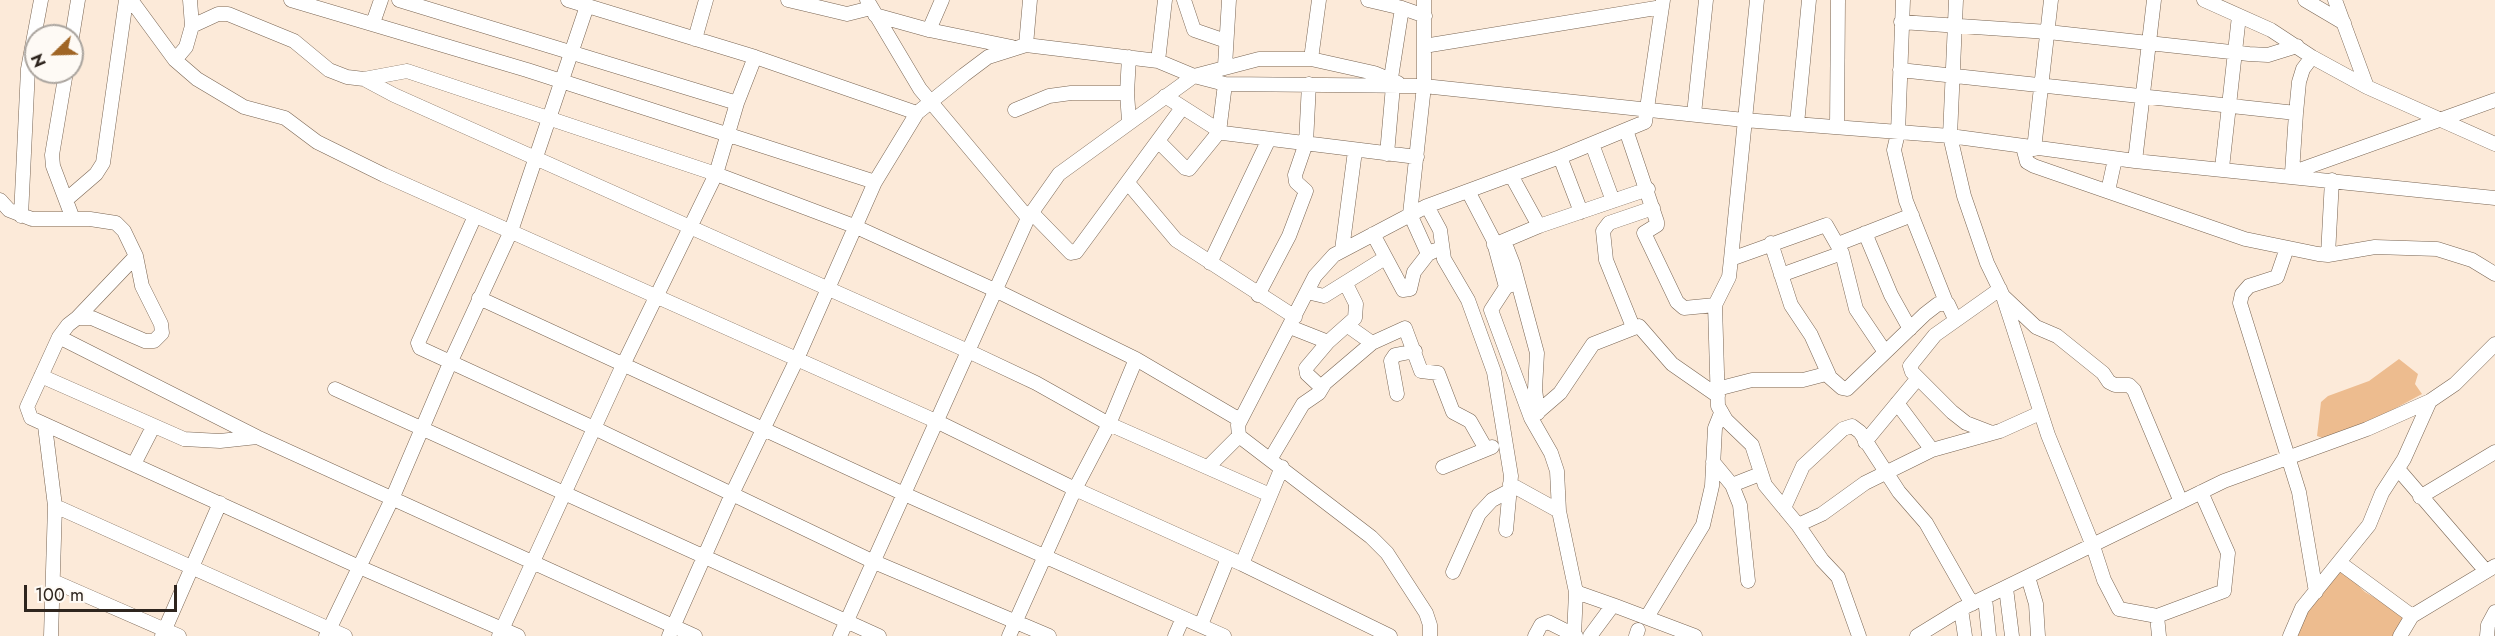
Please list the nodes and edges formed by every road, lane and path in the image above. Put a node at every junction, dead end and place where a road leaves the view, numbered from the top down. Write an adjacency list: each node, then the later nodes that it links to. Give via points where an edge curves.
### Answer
1 (41, 0): 124 (street)
2 (78, 0): 39 (street)
3 (128, 0): 57 (street); 120 (street, via 103,163)
4 (190, 0): 41 (street)
5 (291, 0): 37 (street)
6 (381, 0): 37 (street)
7 (399, 0): 51 (street)
8 (568, 0): 31 (street)
9 (706, 0): 44 (street)
10 (788, 0): 32 (street, via 847,14)
11 (942, 0): 42 (street)
12 (1030, 0): 46 (street)
13 (1165, 0): 58 (street)
14 (1184, 0): 45 (street, via 1194,30)
15 (1229, 0): 45 (street)
16 (1320, 0): 56 (street)
17 (1368, 0): 33 (street)
18 (1424, 0): 34 (street)
19 (1706, 0): 84 (street)
20 (1757, 0): 86 (street)
21 (1809, 0): 89 (street)
22 (1838, 0): 90 (street)
23 (1903, 0): 36 (street)
24 (1956, 0): 40 (street)
25 (2051, 0): 43 (street)
26 (2154, 0): 47 (street)
27 (2204, 0): 35 (street)
28 (2305, 0): 38 (street)
29 (2335, 0): 38 (street)
30 (1662, 4): 48 (street); 80 (street)
31 (587, 6): 44 (street); 51 (street)
32 (871, 8): 42 (street); 76 (street)
33 (1402, 8): 34 (street); 65 (street)
34 (1425, 16): 48 (street)
35 (2239, 16): 49 (street); 52 (street)
36 (1901, 22): 40 (street); 60 (street)
37 (373, 23): 64 (street)
38 (2344, 23): 71 (street)
39 (74, 24)
40 (1955, 25): 43 (street); 62 (street)
41 (192, 26): 57 (street, via 186,47); 63 (street, via 218,14 228,14 294,41 329,70)
42 (929, 30): 50 (street)
43 (2049, 32): 47 (street); 69 (street)
44 (695, 39): 53 (street)
45 (1226, 41): 59 (street)
46 (1026, 45): 50 (street); 54 (street)
47 (2149, 45): 52 (street); 74 (street)
48 (1425, 46): 70 (street)
49 (2297, 46): 52 (street, via 2268,55); 55 (street)
50 (1012, 47): 76 (street, via 988,57)
51 (570, 51): 64 (street); 77 (street)
52 (2235, 51): 78 (street)
53 (755, 57): 77 (street); 82 (street)
54 (1129, 57): 58 (street); 72 (street)
55 (2312, 57): 71 (street); 83 (street, via 2299,82)
56 (1311, 59): 59 (street, via 1258,59); 65 (street)
57 (175, 60): 129 (street, via 196,79 244,107 285,118 316,142)
58 (1158, 61): 61 (street)
59 (1225, 66): 61 (street)
60 (1900, 70): 62 (street); 94 (street)
61 (1194, 76): 67 (street); 73 (street)
62 (1953, 76): 69 (street); 95 (street)
63 (364, 79): 85 (street, via 406,71); 106 (street)
64 (561, 81): 85 (street); 93 (street)
65 (1396, 83): 68 (street); 70 (street); 103 (street)
66 (64, 84): 120 (street, via 52,154)
67 (1225, 84): 68 (street); 92 (street)
68 (1310, 84): 98 (street)
69 (2043, 85): 74 (street); 101 (street)
70 (1424, 86): 80 (street); 104 (street)
71 (2367, 87): 87 (street)
72 (1127, 93): 81 (street, via 1049,96); 88 (street)
73 (1165, 96): 79 (street); 88 (street)
74 (2144, 96): 78 (street); 108 (street)
75 (2495, 100): 87 (street)
76 (930, 102): 82 (street); 128 (street)
77 (737, 103): 93 (street)
78 (2229, 106): 83 (street); 109 (street)
79 (1182, 108): 92 (street); 97 (street)
80 (1647, 109): 84 (street); 91 (street, via 1645,122)
81 (1015, 110)
82 (917, 113): 114 (street)
83 (2296, 113): 111 (street)
84 (1694, 114): 86 (street)
85 (550, 120): 106 (street); 110 (street)
86 (1744, 120): 89 (street); 148 (street)
87 (2442, 120): 100 (street); 111 (street)
88 (1129, 122): 128 (street, via 1059,174)
89 (1797, 124): 90 (street)
90 (1837, 127): 94 (street)
91 (1626, 130): 99 (street); 116 (street)
92 (1219, 132): 96 (street); 97 (street, via 1187,169)
93 (728, 134): 110 (street); 114 (street)
94 (1898, 134): 95 (street); 127 (street, via 1896,164)
95 (1950, 136): 101 (street); 157 (street, via 1964,196)
96 (1269, 139): 98 (street); 149 (street)
97 (1158, 141): 115 (street)
98 (1306, 143): 102 (street); 158 (street, via 1296,175 1296,182 1305,188 1301,208)
99 (1592, 144): 105 (street); 121 (street)
100 (2495, 144)
101 (2029, 148): 107 (street); 118 (street, via 2029,164)
102 (1355, 151): 103 (street); 143 (street)
103 (1387, 154): 104 (street)
104 (1417, 157): 126 (street)
105 (1560, 157): 112 (street); 125 (street)
106 (537, 158): 134 (street); 135 (street)
107 (2115, 159): 108 (street); 118 (street)
108 (2135, 161): 109 (street)
109 (2222, 168): 111 (street)
110 (716, 174): 132 (street); 134 (street)
111 (2289, 174): 113 (street)
112 (1511, 175): 117 (street); 133 (street)
113 (2332, 180): 119 (street); 145 (street)
114 (875, 182): 132 (street)
115 (1128, 183): 128 (street, via 1073,254); 149 (street, via 1176,240)
116 (1648, 189): 121 (street); 123 (street)
117 (1468, 191): 122 (street); 138 (street)
118 (2108, 191): 142 (street, via 2245,239)
119 (2495, 198)
120 (67, 199): 131 (street)
121 (1615, 201): 125 (street); 130 (street)
122 (1427, 206): 126 (street); 140 (street, via 1440,230)
123 (1653, 208): 130 (street); 162 (street, via 1657,225 1644,233 1680,306)
124 (8, 210): 131 (street, via 44,220)
125 (1581, 212): 133 (street)
126 (1410, 214): 137 (street); 144 (street)
127 (1912, 214): 136 (street); 161 (street)
128 (1030, 215): 155 (street)
129 (475, 216): 135 (street); 178 (street, via 418,343 420,348)
130 (1622, 218): 167 (street, via 1605,226 1602,243)
131 (73, 219): 146 (street, via 116,223)
132 (854, 226): 154 (street); 155 (street)
133 (1539, 226): 138 (street)
134 (691, 228): 154 (street); 159 (street)
135 (511, 231): 159 (street); 160 (street)
136 (1865, 233): 141 (street); 168 (street)
137 (1373, 234): 143 (street); 147 (street)
138 (1499, 243): 153 (street, via 1514,264)
139 (1771, 243): 141 (street, via 1826,225); 148 (street); 151 (street)
140 (1441, 247): 144 (street); 181 (street, via 1468,300)
141 (1840, 248): 151 (street); 175 (street, via 1857,309)
142 (2287, 248): 145 (street); 210 (street, via 2277,277 2249,286 2240,303)
143 (1342, 250): 156 (street, via 1322,267)
144 (1428, 254): 147 (street, via 1414,272 1410,289 1405,291)
145 (2328, 255): 150 (street, via 2406,246 2437,249 2472,260)
146 (136, 256): 163 (street); 163 (street, via 142,286 162,333 154,341 145,341 99,320)
147 (1385, 258): 152 (street)
148 (1731, 259): 162 (street, via 1729,277)
149 (1210, 263): 158 (street)
150 (2495, 274)
151 (1781, 275): 182 (street, via 1791,305 1811,335)
152 (1346, 284): 156 (street, via 1324,296); 166 (street, via 1357,307)
153 (1511, 285): 180 (street, via 1491,310); 193 (street, via 1537,353)
154 (828, 289): 173 (street); 177 (street)
155 (997, 291): 173 (street); 176 (street)
156 (1307, 292): 165 (street)
157 (2001, 292): 164 (street); 192 (street); 230 (street, via 2036,327 2057,336 2109,382 2129,385 2134,390)
158 (1258, 295): 165 (street)
159 (658, 297): 177 (street); 179 (street)
160 (479, 298): 178 (street); 179 (street)
161 (1946, 302): 164 (street); 168 (street)
162 (1715, 305): 187 (street)
163 (77, 318): 169 (street)
164 (1955, 319): 184 (street, via 1928,342 1910,366)
165 (1292, 322): 170 (street); 194 (street)
166 (1348, 326): 170 (street); 171 (street)
167 (1633, 327): 187 (street, via 1643,329 1672,364); 193 (street, via 1593,344 1560,393)
168 (1910, 329): 175 (street)
169 (59, 337): 183 (street); 204 (street)
170 (1328, 342): 185 (street, via 1306,370)
171 (1372, 343): 174 (street, via 1405,328); 185 (street)
172 (2493, 349): 189 (street)
173 (968, 351): 195 (street); 196 (street)
174 (1415, 351): 188 (street, via 1395,355 1391,361); 207 (street, via 1421,371 1438,373 1454,412 1470,421)
175 (1884, 352): 182 (street, via 1850,388 1842,388)
176 (1136, 358): 194 (street); 196 (street)
177 (797, 359): 195 (street); 201 (street)
178 (450, 363): 199 (street); 200 (street)
179 (623, 365): 199 (street); 201 (street)
180 (1511, 366): 181 (street); 193 (street)
181 (1494, 372): 206 (street)
182 (1829, 375): 187 (street, via 1803,380 1752,380)
183 (42, 376): 197 (street, via 27,407 28,414); 198 (street)
184 (1918, 378): 190 (street); 202 (street, via 1966,423)
185 (1322, 388): 211 (street, via 1298,411)
186 (336, 389): 200 (street)
187 (1717, 392): 191 (street)
188 (1397, 394)
189 (2430, 401): 210 (street); 217 (street)
190 (1897, 403): 205 (street); 208 (street)
191 (1721, 413): 212 (street, via 1715,428); 219 (street, via 1752,445)
192 (2040, 413): 202 (street); 237 (street)
193 (1534, 415): 234 (street, via 1557,471)
194 (1240, 420): 203 (street)
195 (938, 422): 222 (street); 225 (street)
196 (1109, 424): 214 (street); 222 (street)
197 (45, 426): 213 (street); 232 (street)
198 (153, 427): 204 (street, via 200,441); 213 (street)
199 (594, 428): 223 (street); 226 (street)
200 (423, 429): 223 (street); 229 (street)
201 (764, 429): 225 (street); 226 (street)
202 (1992, 433): 208 (street)
203 (1239, 436): 211 (street); 214 (street)
204 (257, 437): 229 (street)
205 (1865, 442): 218 (street); 233 (street, via 1852,426 1843,429 1803,465)
206 (1505, 443): 207 (street); 221 (street)
207 (1486, 449): 216 (street)
208 (1932, 450): 218 (street)
209 (2495, 452): 228 (street)
210 (2289, 457): 224 (street); 254 (street)
211 (1271, 458): 215 (street)
212 (1713, 462): 220 (street); 260 (street, via 1712,486 1702,525)
213 (134, 464): 231 (street)
214 (1208, 467): 227 (street)
215 (1282, 467): 227 (street); 282 (street, via 1387,553 1426,613)
216 (1443, 467)
217 (2398, 469): 228 (street); 243 (street, via 2382,493 2369,525)
218 (1886, 473): 235 (street); 255 (street, via 1926,524)
219 (1760, 474): 220 (street); 233 (street)
220 (1732, 485): 251 (street, via 1744,524)
221 (1510, 488): 234 (street); 236 (street); 248 (street, via 1479,514)
222 (1075, 489): 239 (street); 240 (street)
223 (564, 492): 238 (street); 241 (street)
224 (2201, 492): 230 (street); 258 (street, via 2228,553 2224,591)
225 (902, 493): 239 (street); 242 (street)
226 (732, 494): 238 (street); 242 (street)
227 (1270, 495): 244 (street)
228 (2421, 497): 247 (street)
229 (392, 500): 241 (street); 245 (street)
230 (2181, 502): 237 (street)
231 (220, 503): 245 (street); 246 (street)
232 (55, 506): 246 (street); 250 (street)
233 (1784, 508): 235 (street)
234 (1559, 511): 253 (street)
235 (1798, 525): 287 (street, via 1838,577)
236 (1506, 530)
237 (2093, 546): 249 (street); 258 (street, via 2118,609)
238 (705, 555): 262 (street); 265 (street)
239 (1045, 555): 261 (street); 263 (street)
240 (1228, 558): 244 (street); 264 (street)
241 (532, 560): 265 (street); 267 (street)
242 (872, 561): 262 (street); 263 (street)
243 (2340, 563): 254 (street); 259 (street)
244 (1242, 564): 281 (street)
245 (357, 566): 266 (street); 267 (street)
246 (194, 568): 266 (street); 268 (street)
247 (2490, 568): 259 (street)
248 (1454, 572)
249 (2028, 577): 252 (street); 291 (street, via 2036,604)
250 (53, 581): 268 (street); 270 (street)
251 (1748, 581)
252 (2006, 588): 255 (street); 290 (street)
253 (1576, 592): 256 (street); 284 (street)
254 (2316, 592): 293 (street, via 2302,608)
255 (1973, 604): 269 (street); 288 (street); 289 (street)
256 (1613, 605): 260 (street); 285 (street)
257 (2495, 612): 295 (street)
258 (2157, 616): 292 (street)
259 (2412, 616): 294 (street)
260 (1647, 617): 286 (street)
261 (1183, 618): 264 (street); 279 (street)
262 (846, 621): 275 (street); 276 (street)
263 (1016, 621): 277 (street); 278 (street)
264 (1201, 625): 280 (street)
265 (671, 631): 274 (street)
266 (328, 632): 272 (street)
267 (501, 632): 273 (street)
268 (163, 633): 271 (street)
269 (1927, 633)
270 (51, 636)
271 (179, 636)
272 (345, 636)
273 (518, 636)
274 (695, 636)
275 (840, 636)
276 (879, 636)
277 (1009, 636)
278 (1049, 636)
279 (1175, 636)
280 (1224, 636)
281 (1390, 636)
282 (1430, 636)
283 (1534, 636): 284 (street, via 1548,622)
284 (1575, 636)
285 (1590, 636)
286 (1695, 636)
287 (1859, 636)
288 (1965, 636)
289 (1989, 636)
290 (2012, 636)
291 (2038, 636)
292 (2159, 636)
293 (2290, 636)
294 (2400, 636)
295 (2487, 636)

